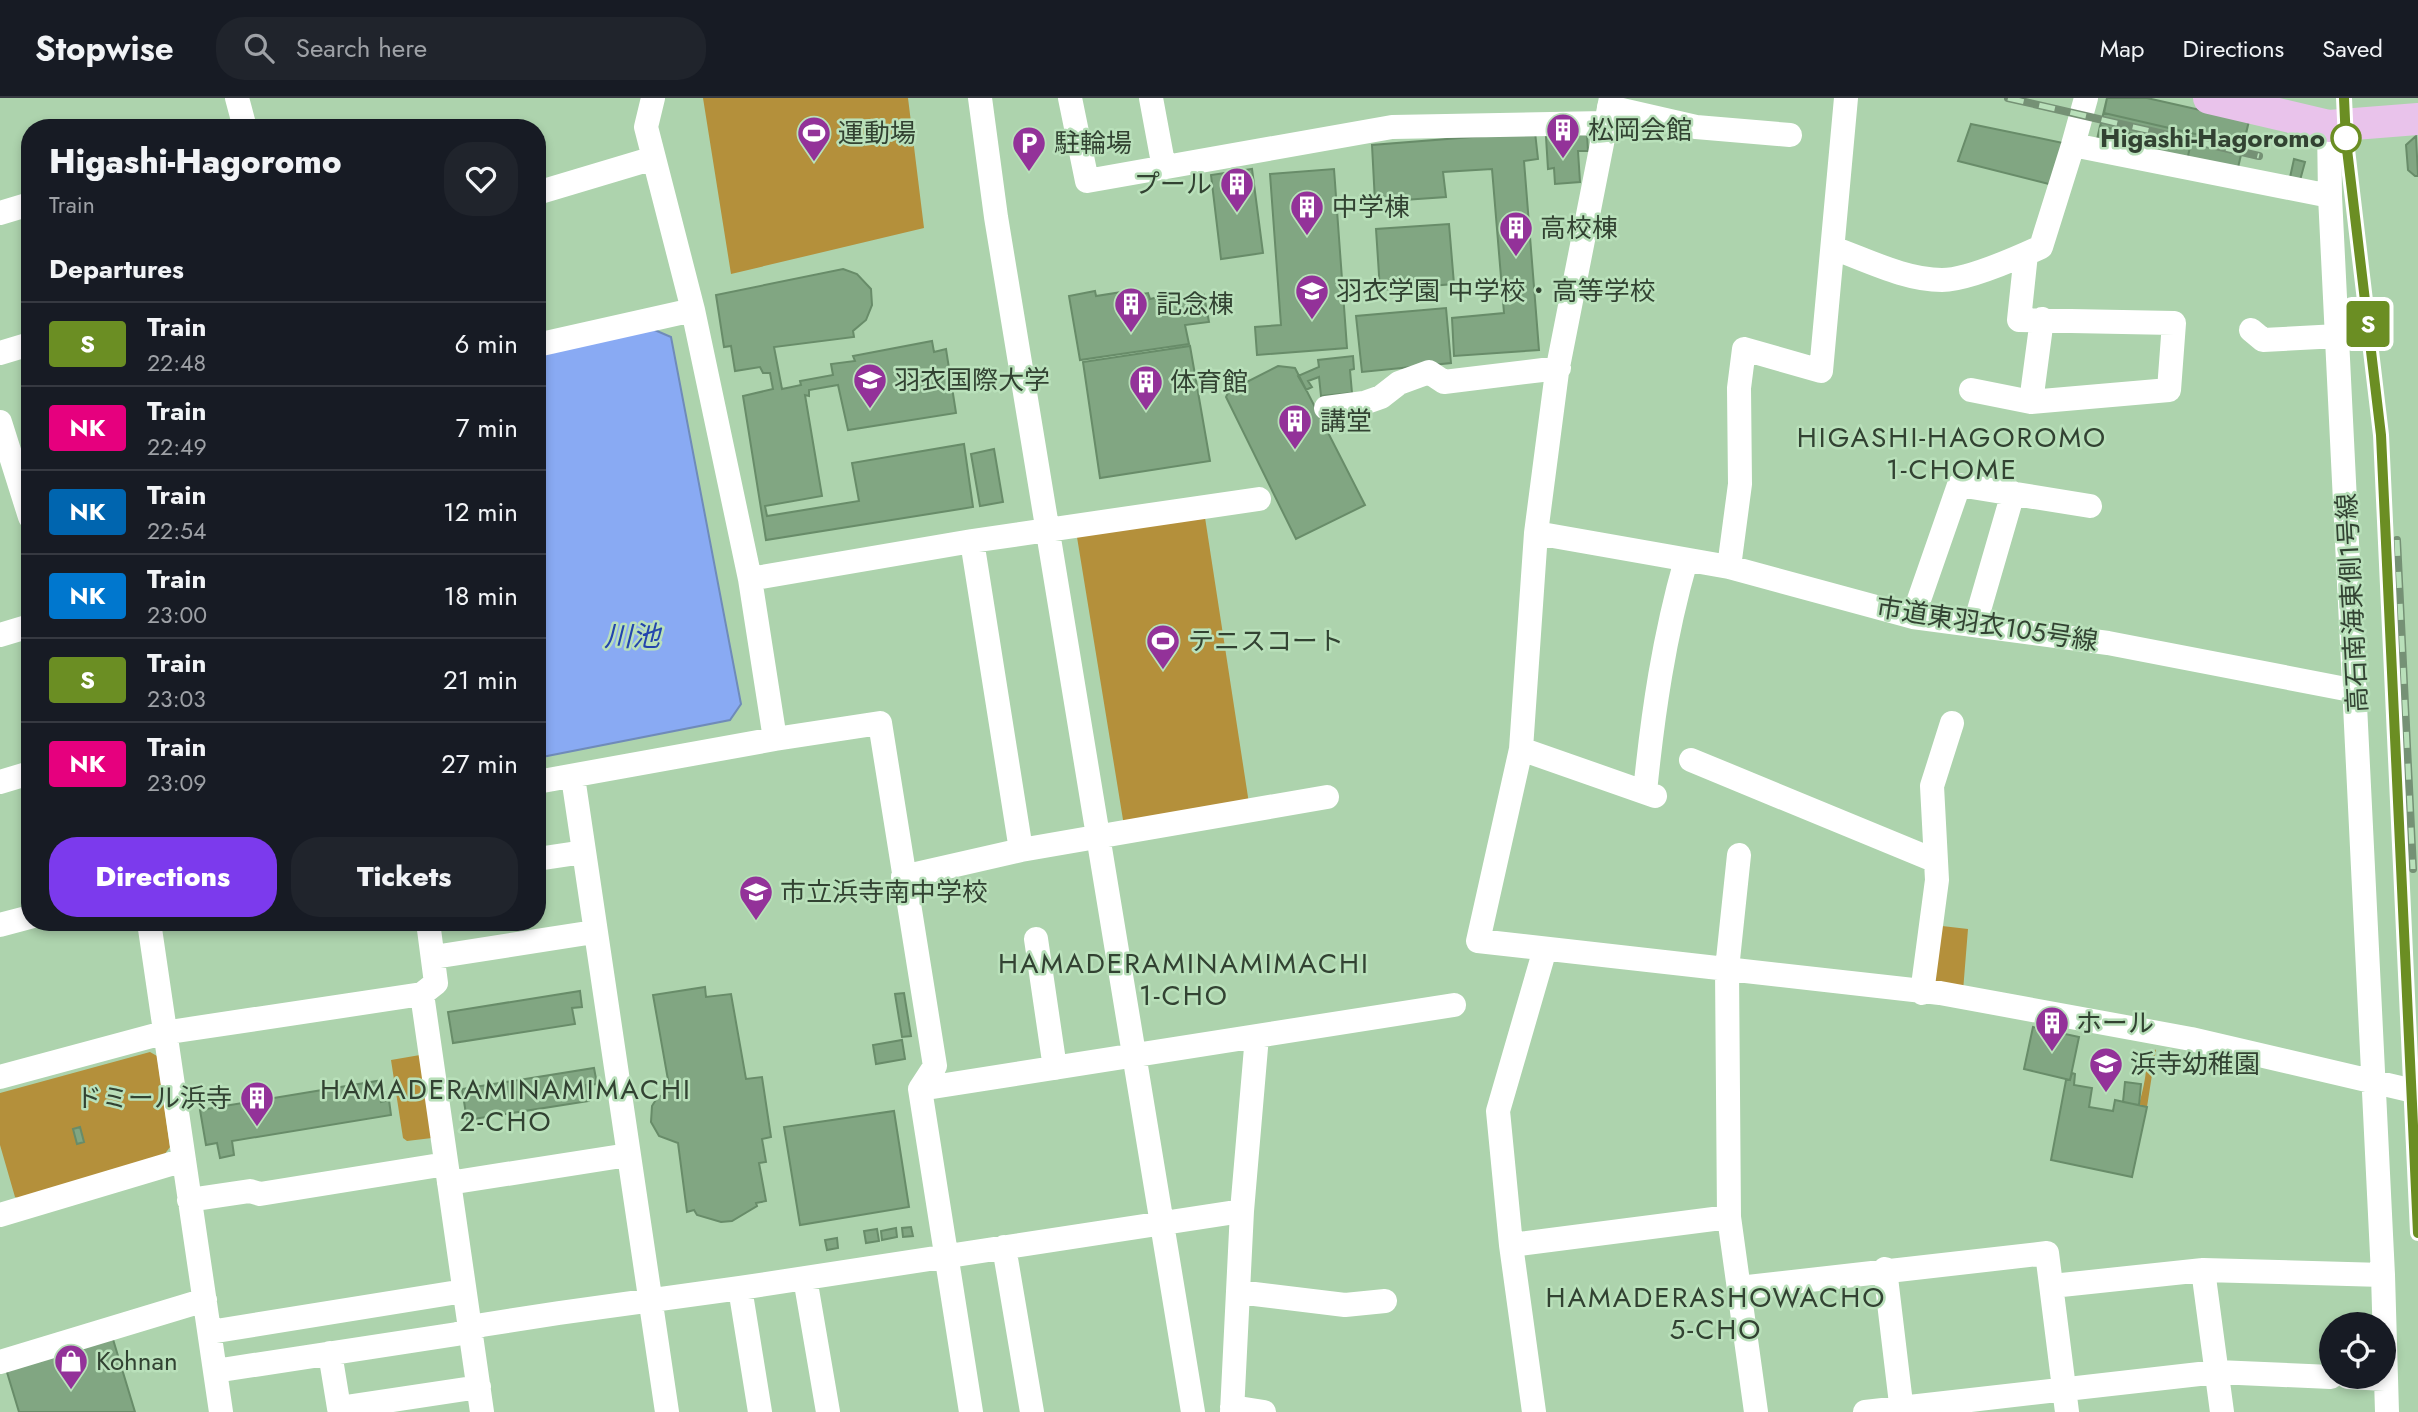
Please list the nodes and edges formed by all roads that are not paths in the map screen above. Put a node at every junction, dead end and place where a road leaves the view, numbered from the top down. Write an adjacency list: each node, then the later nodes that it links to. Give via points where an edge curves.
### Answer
1 (237, 98): 10 (street)
2 (653, 98): 15 (street, via 646,127)
3 (980, 98): 39 (street)
4 (1070, 98): 16 (street, via 1087,181)
5 (1151, 98): 16 (street)
6 (1846, 98): 21 (street)
7 (2086, 98): 14 (street)
8 (2209, 98): 12 (main road)
9 (1608, 109): 13 (street, via 1696,127); 16 (street, via 1392,127); 30 (street)
10 (243, 119)
11 (2418, 120): 12 (main road)
12 (2329, 126): 18 (street, 高石南海東側1号線)
13 (1790, 135)
14 (2073, 145): 18 (street); 22 (street, via 2041,247)
15 (654, 158): 17 (street); 23 (street)
16 (1164, 168)
17 (546, 190)
18 (2330, 196): 26 (street, 高石南海東側1号線)
19 (21, 207): 20 (street)
20 (0, 213)
21 (1833, 247): 22 (street, via 1900,272 1944,281); 43 (street, via 1821,371 1744,349 1739,388 1740,484)
22 (2026, 254): 24 (street, via 2019,320)
23 (693, 310): 27 (street); 44 (street)
24 (2042, 318): 32 (street); 32 (street, via 2174,323 2169,390)
25 (2251, 330): 26 (street, via 2263,340)
26 (2338, 336): 49 (street, 高石南海東側1号線)
27 (546, 343)
28 (21, 347): 29 (street)
29 (0, 353)
30 (1559, 368): 33 (street, via 1444,382 1429,372 1364,403); 40 (street)
31 (1971, 390): 32 (street)
32 (2031, 402)
33 (1326, 408)
34 (0, 422): 35 (street)
35 (17, 492)
36 (2013, 494): 38 (street); 45 (street, via 1959,485); 46 (street)
37 (1259, 499): 39 (street)
38 (2090, 506)
39 (1049, 530): 41 (street); 59 (street)
40 (1536, 533): 42 (street, 市道東羽衣105号線); 52 (street)
41 (972, 541): 44 (street); 60 (street)
42 (1686, 560): 43 (street, 市道東羽衣105号線); 52 (street, via 1667,628 1654,702 1650,794)
43 (1729, 567): 45 (street, 市道東羽衣105号線)
44 (750, 579): 51 (street)
45 (1913, 617): 46 (street, 市道東羽衣105号線)
46 (1975, 624): 49 (street, 市道東羽衣105号線, via 2108,643)
47 (21, 629): 48 (street)
48 (0, 635)
49 (2356, 691): 83 (street, 高石南海東側1号線)
50 (1952, 723): 64 (street, via 1932,786)
51 (775, 739): 55 (street); 65 (street, via 880,723)
52 (1521, 749): 72 (street, via 1478,941)
53 (1690, 760): 64 (street)
54 (21, 776): 57 (street)
55 (573, 777): 56 (street); 61 (street)
56 (546, 781)
57 (0, 782)
58 (1326, 797): 59 (street)
59 (1099, 837): 60 (street); 80 (street)
60 (1021, 850): 65 (street)
61 (584, 852): 63 (street); 70 (street)
62 (1739, 855): 74 (street)
63 (546, 858)
64 (1936, 861): 75 (street)
65 (903, 877): 84 (street, via 934,1066)
66 (21, 919): 67 (street)
67 (0, 925)
68 (150, 931): 78 (street)
69 (430, 931): 73 (street)
70 (594, 932): 73 (street); 86 (street)
71 (1036, 939): 81 (street)
72 (1545, 949): 74 (street); 94 (street, via 1498,1111)
73 (434, 957): 76 (street, via 436,983)
74 (1727, 969): 75 (street); 92 (street)
75 (1922, 993): 83 (street, via 2191,1039)
76 (422, 994): 78 (street); 88 (street)
77 (1454, 1005): 79 (street)
78 (163, 1033): 82 (street); 87 (street)
79 (1257, 1036): 80 (street); 90 (street)
80 (1134, 1057): 81 (street); 93 (street)
81 (1055, 1068): 84 (street)
82 (0, 1077)
83 (2373, 1080): 85 (street); 99 (street, 高石南海東側1号線)
84 (920, 1088): 96 (street)
85 (2418, 1092)
86 (628, 1155): 88 (street); 107 (street)
87 (184, 1160): 89 (street); 91 (street)
88 (448, 1173): 89 (street); 104 (street)
89 (190, 1200): 106 (street)
90 (1242, 1211): 93 (street); 105 (street)
91 (0, 1215)
92 (1729, 1217): 94 (street); 103 (street)
93 (1161, 1223): 95 (street); 129 (street)
94 (1511, 1245): 131 (street)
95 (1004, 1247): 96 (street); 128 (street)
96 (947, 1256): 100 (street); 127 (street)
97 (1885, 1269): 101 (street, via 2048,1253); 103 (street); 121 (street)
98 (2203, 1270): 99 (street); 101 (street); 115 (street)
99 (2383, 1275): 109 (street, 高石南海東側1号線)
100 (805, 1278): 102 (street); 126 (street)
101 (2052, 1286): 119 (street)
102 (740, 1288): 107 (street); 125 (street)
103 (1739, 1288): 132 (street)
104 (464, 1291): 110 (street); 111 (street)
105 (1238, 1292): 108 (street, via 1345,1306); 120 (street)
106 (205, 1300): 111 (street); 113 (street)
107 (650, 1301): 110 (street); 124 (street)
108 (1385, 1301)
109 (2384, 1312)
110 (470, 1329): 112 (street); 117 (street)
111 (210, 1332): 114 (street)
112 (330, 1353): 114 (street); 117 (street, via 339,1408)
113 (0, 1362)
114 (215, 1371): 122 (street)
115 (2217, 1372): 116 (street); 119 (street); 134 (street)
116 (2319, 1376)
117 (479, 1387): 123 (street)
118 (2386, 1389): 135 (street, 高石南海東側1号線)
119 (2065, 1400): 121 (street)
120 (1232, 1410): 130 (street)
121 (1901, 1410): 133 (street)
122 (221, 1412)
123 (482, 1412)
124 (667, 1412)
125 (760, 1412)
126 (828, 1412)
127 (971, 1412)
128 (1032, 1412)
129 (1193, 1412)
130 (1264, 1412)
131 (1534, 1412)
132 (1756, 1412)
133 (1865, 1412)
134 (2222, 1412)
135 (2387, 1412)

